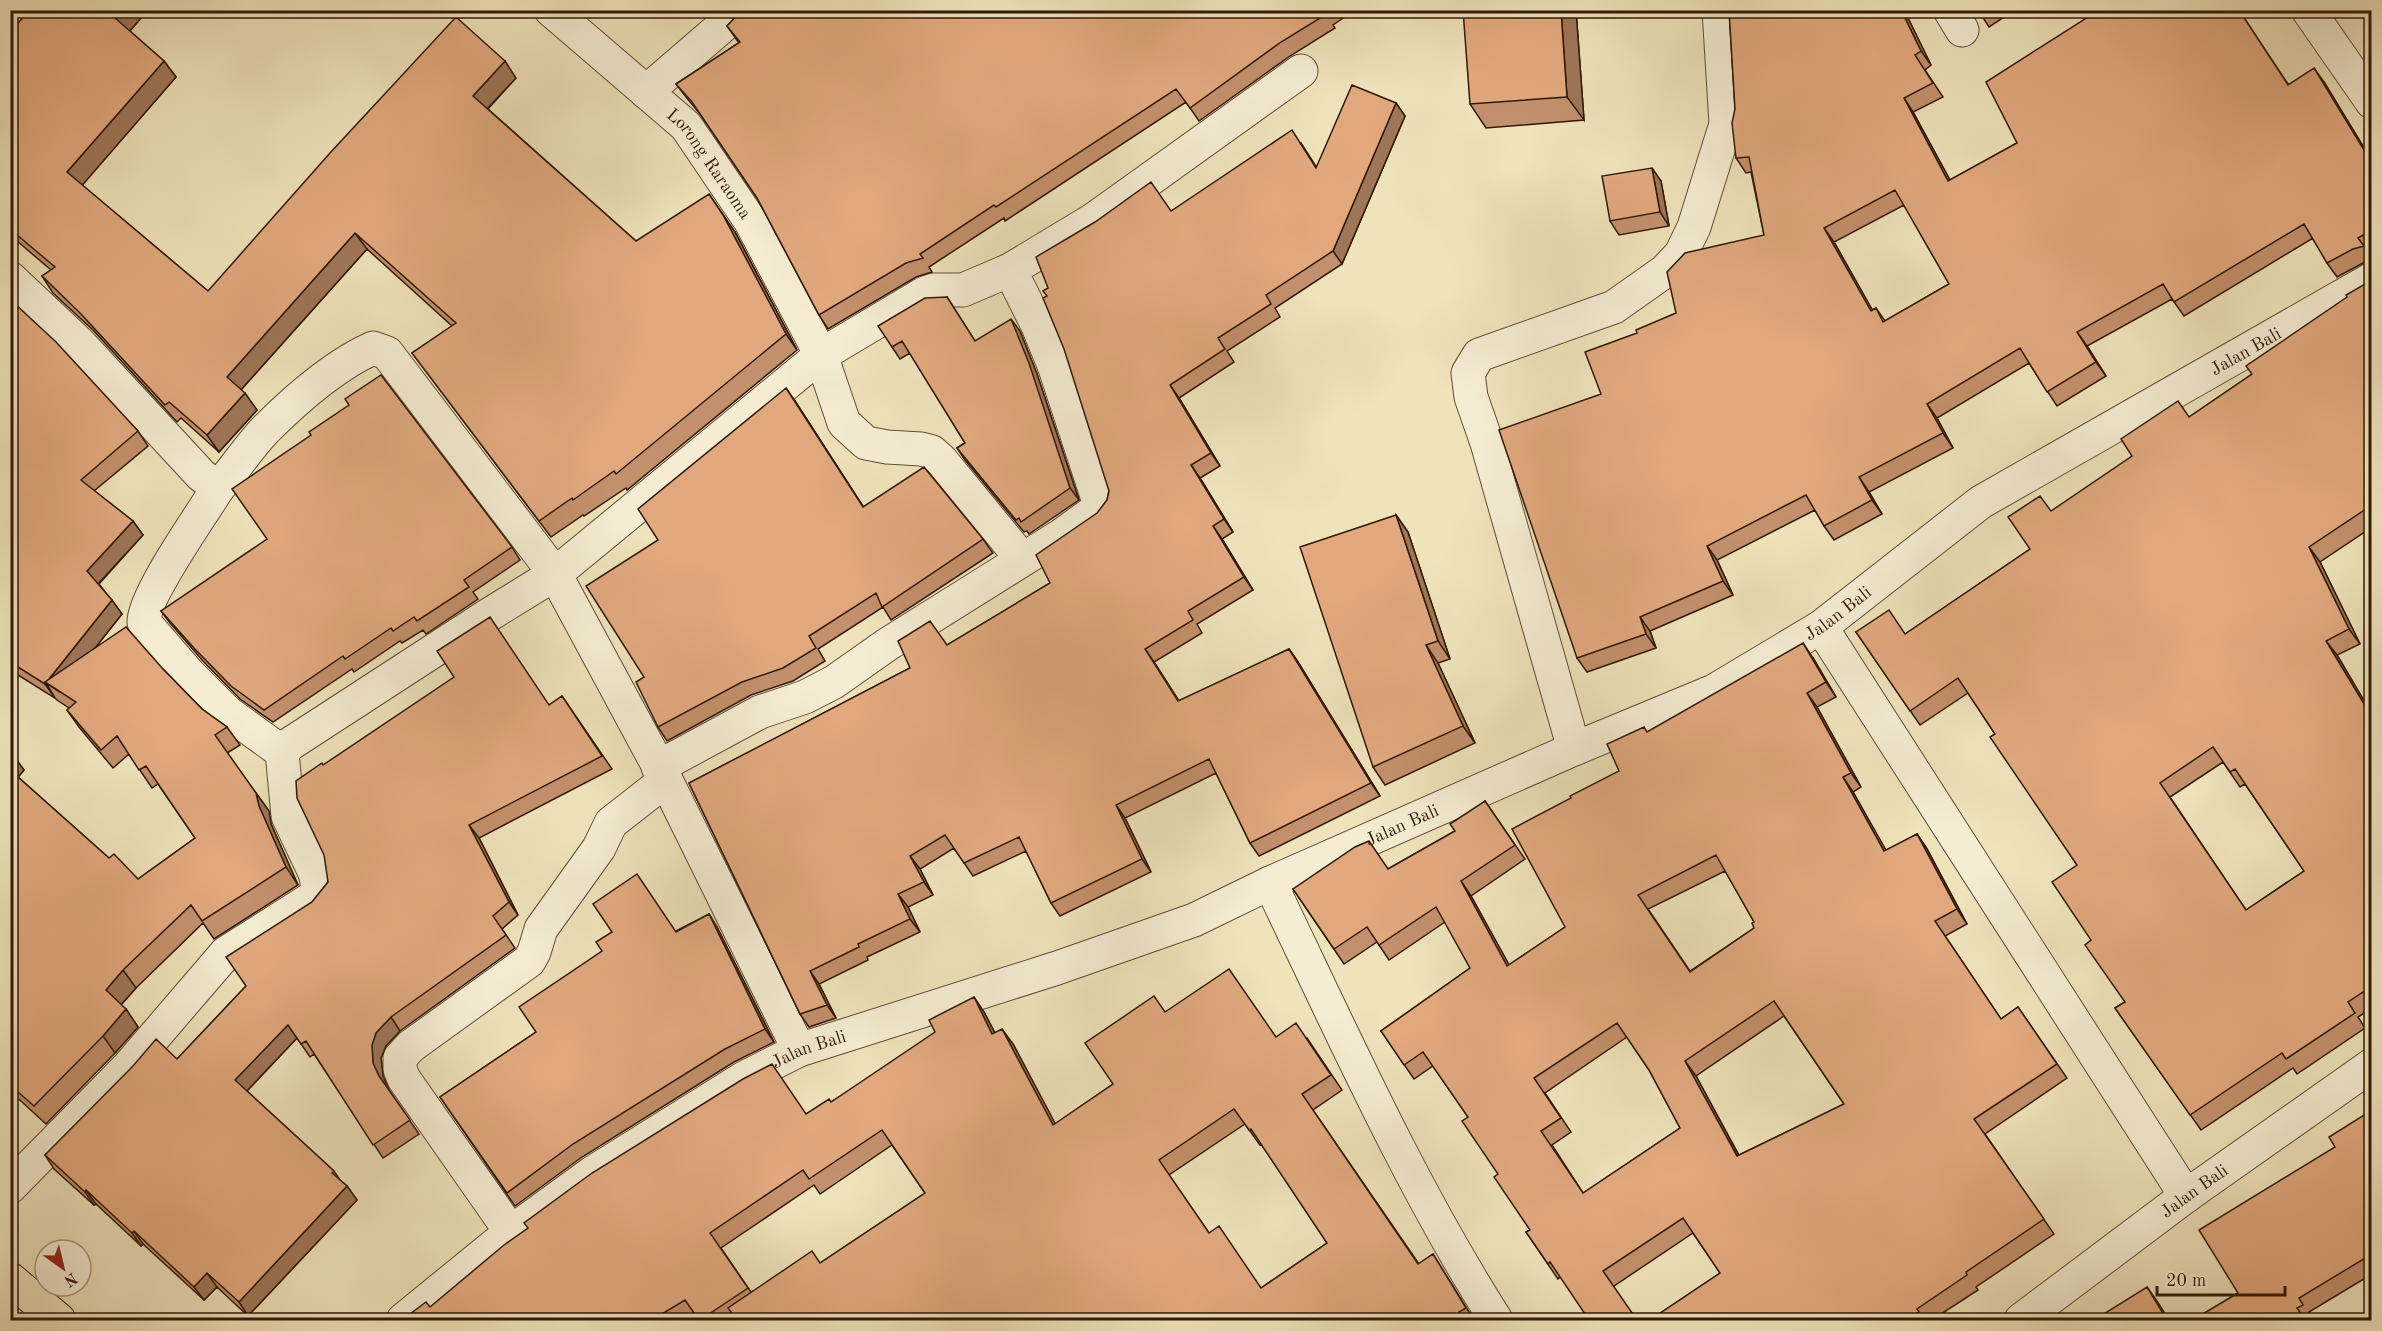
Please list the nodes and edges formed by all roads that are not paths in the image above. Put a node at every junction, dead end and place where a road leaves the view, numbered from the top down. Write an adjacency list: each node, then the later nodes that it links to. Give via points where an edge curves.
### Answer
1 (551, 10): 6 (street, Lorong Raraoma)
2 (741, 10): 6 (street)
3 (1719, 10): 16 (street, via 1726,124 1694,227 1681,254 1665,271 1614,307 1479,355 1468,374 1471,397)
4 (2308, 10): 7 (street)
5 (1301, 71): 8 (street, via 1093,220)
6 (646, 92): 11 (street, Lorong Raraoma, via 686,126 745,213)
7 (2372, 102)
8 (1010, 270): 11 (street, via 963,290 925,293); 13 (street, via 1055,368 1100,503 1095,511)
9 (10, 278): 12 (street, via 79,343 201,475)
10 (2372, 279): 15 (street, Jalan Bali, via 1981,502)
11 (820, 355): 13 (street, Lorong Raraoma, via 844,423 866,443 932,452); 14 (street)
12 (218, 488): 14 (street, via 264,431 322,379 373,348 387,353); 17 (street, via 155,588 144,622 228,713)
13 (1022, 559): 18 (street, via 834,682 805,697 759,712)
14 (555, 574): 17 (street); 18 (street)
15 (1821, 627): 16 (street, Jalan Bali, via 1714,691); 23 (street)
16 (1574, 749): 19 (street, Jalan Bali)
17 (282, 752): 22 (street, via 288,816 319,890 226,953 129,1066)
18 (662, 774): 20 (street); 24 (street, via 611,823 599,848 541,929 529,961 400,1058 404,1078)
19 (1270, 883): 20 (street, Jalan Bali, via 1183,924); 28 (street, via 1405,1160)
20 (799, 1050): 24 (street, Jalan Bali, via 744,1078 592,1173)
21 (2372, 1065): 23 (street, Jalan Bali)
22 (10, 1187)
23 (2186, 1196): 29 (street, Jalan Bali)
24 (511, 1232): 27 (street, Jalan Bali)
25 (10, 1279): 26 (highway)
26 (59, 1320)
27 (403, 1320)
28 (1496, 1320)
29 (2020, 1320)

